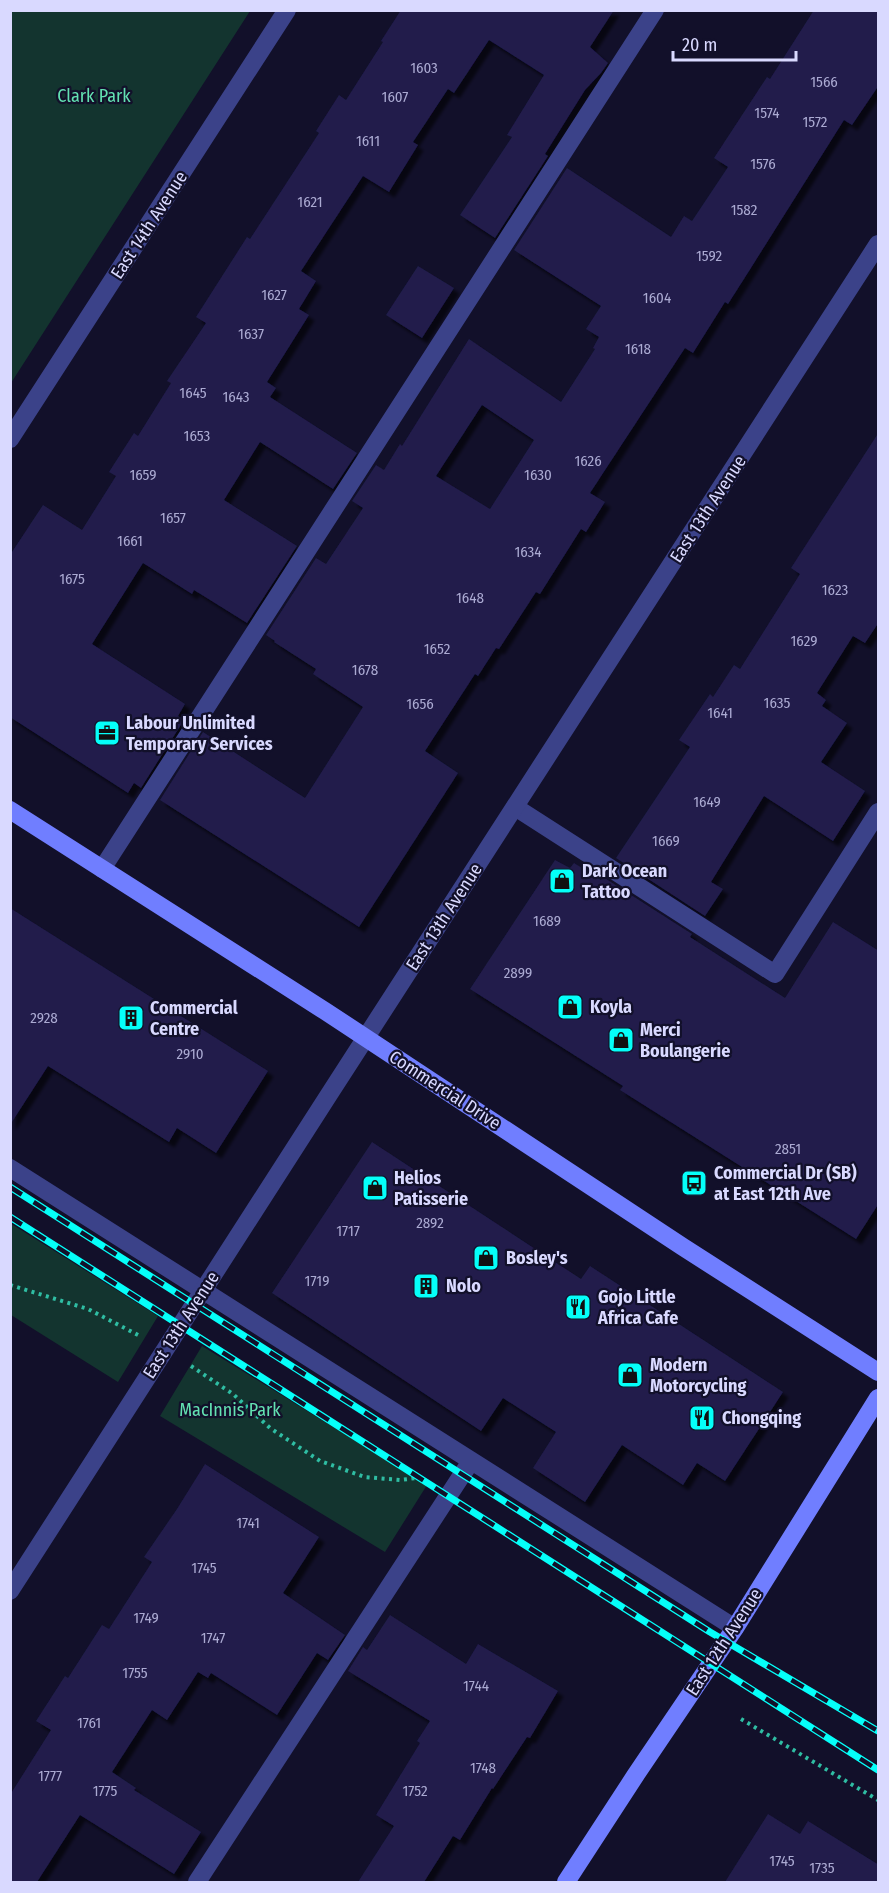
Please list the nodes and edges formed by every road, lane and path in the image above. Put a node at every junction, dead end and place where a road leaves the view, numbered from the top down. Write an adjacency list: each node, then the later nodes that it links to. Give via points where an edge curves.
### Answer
1 (287, 10): 4 (street, East 14th Avenue)
2 (655, 10): 8 (street)
3 (879, 244): 5 (street, East 13th Avenue)
4 (10, 440)
5 (515, 807): 7 (street, via 775,974); 9 (street, East 13th Avenue)
6 (10, 810): 8 (street, Commercial Drive)
7 (879, 812)
8 (102, 869): 9 (street, Commercial Drive)
9 (365, 1038): 12 (street, East 13th Avenue); 14 (street, Commercial Drive)
10 (10, 1168): 12 (street)
11 (10, 1285): 13 (path, via 88,1309)
12 (202, 1291): 13 (street, East 13th Avenue); 16 (street)
13 (164, 1350): 16 (path, via 211,1378 270,1428 320,1461 365,1477 400,1480); 17 (street, East 13th Avenue)
14 (879, 1372)
15 (879, 1398): 18 (street, East 12th Avenue)
16 (467, 1467): 18 (street); 21 (street)
17 (10, 1591)
18 (735, 1628): 22 (street, East 12th Avenue)
19 (741, 1719): 20 (path)
20 (879, 1800)
21 (197, 1882)
22 (566, 1882)

